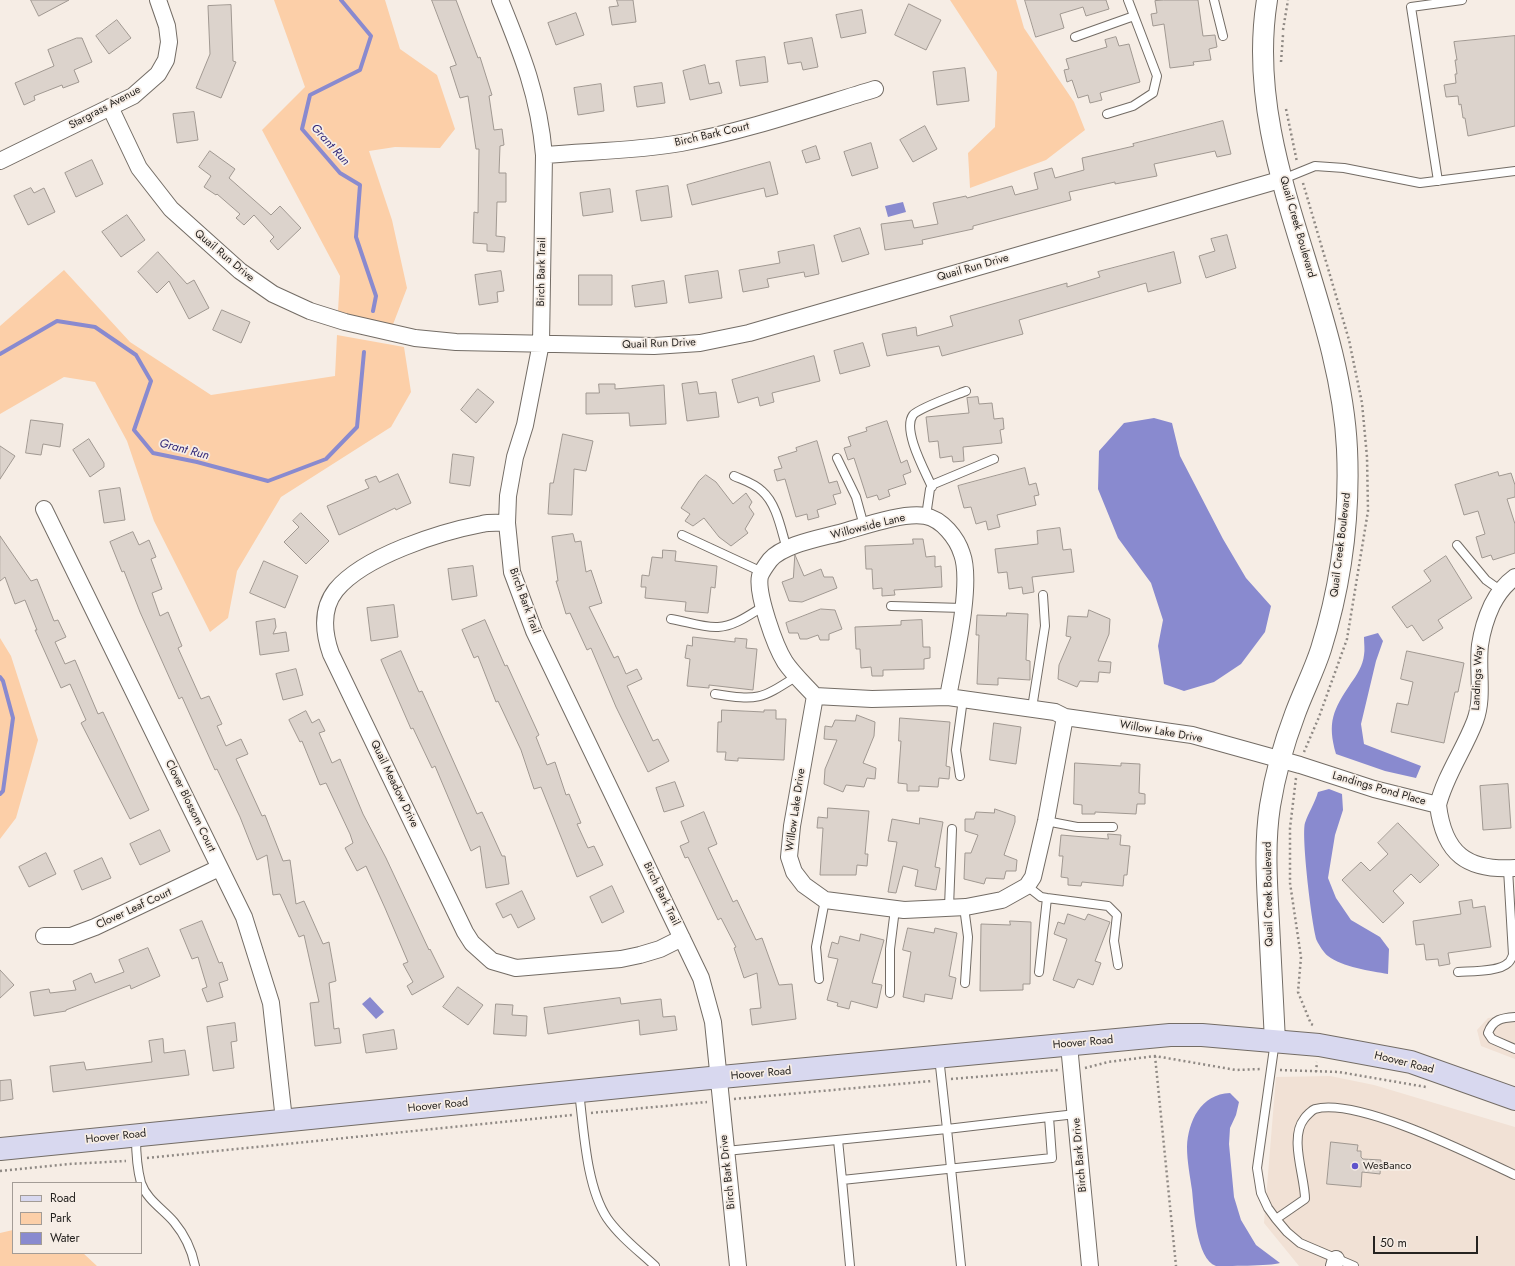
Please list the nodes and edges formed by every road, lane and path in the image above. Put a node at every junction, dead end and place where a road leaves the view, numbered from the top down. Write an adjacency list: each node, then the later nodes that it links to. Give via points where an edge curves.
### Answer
1 (158, 0): 14 (street, Stargrass Avenue, via 167,26 169,42 166,60 158,74 144,87)
2 (500, 0): 16 (street, Birch Bark Trail, via 534,90 542,124)
3 (1128, 0): 8 (lane)
4 (1214, 0): 9 (lane)
5 (1266, 0): 19 (street, Quail Creek Boulevard, via 1264,86 1273,138)
6 (1288, 0): 11 (path)
7 (1462, 0): 20 (lane, via 1411,7)
8 (1134, 16): 10 (lane); 15 (lane, via 1157,76 1153,93 1133,106)
9 (1223, 36)
10 (1075, 37)
11 (1281, 64)
12 (875, 89): 16 (street, Birch Bark Court, via 680,144)
13 (1284, 102): 19 (path)
14 (110, 107): 17 (street, Stargrass Avenue); 21 (street, Quail Run Drive, via 139,168 171,209 240,271 274,294 310,311 345,322 415,338 456,342)
15 (1107, 114)
16 (544, 155): 21 (street, Birch Bark Trail)
17 (0, 162)
18 (1515, 171): 20 (lane)
19 (1291, 175): 20 (lane, via 1314,166 1344,168 1420,183); 21 (street, Quail Run Drive, via 749,333 700,343 654,346); 48 (street, Quail Creek Boulevard, via 1342,396 1348,490 1344,541 1334,601 1320,651 1294,716); 49 (path, via 1349,340 1362,403 1368,511 1347,640)
20 (1438, 181)
21 (541, 343): 29 (street, Birch Bark Trail, via 508,496)
22 (966, 391): 26 (lane, via 922,409 914,414 910,421 911,438)
23 (837, 458): 30 (lane, via 856,497)
24 (994, 459): 26 (lane)
25 (734, 476): 33 (lane, via 753,484 763,492 776,514)
26 (932, 487): 28 (lane)
27 (44, 509): 55 (street, Clover Blossom Court)
28 (926, 516): 30 (street, Willowside Lane, via 912,516); 40 (street, via 939,522 953,536 962,554 965,578)
29 (506, 523): 63 (street, Birch Bark Trail, via 512,572 534,631); 63 (street, Quail Meadow Drive, via 484,523 422,539 361,569 336,590 328,607 325,622 326,638 331,654 465,932 481,952 504,965 529,968 640,955)
30 (864, 526): 33 (street, Willowside Lane)
31 (682, 535): 34 (lane)
32 (1458, 545): 36 (lane, via 1486,580)
33 (787, 549): 34 (street, Willowside Lane, via 770,560)
34 (762, 572): 38 (street, via 759,590)
35 (1515, 577): 36 (street, Landings Way)
36 (1500, 590): 51 (street, Landings Way, via 1484,621 1480,647 1480,699 1475,720 1447,779)
37 (1043, 595): 46 (lane, via 1045,626)
38 (764, 606): 41 (lane, via 729,625 716,627); 42 (street, via 786,662)
39 (891, 606): 40 (lane)
40 (962, 608): 45 (street)
41 (671, 619)
42 (797, 676): 43 (lane, via 766,696 753,699); 44 (street)
43 (715, 694)
44 (815, 696): 45 (street, Willow Lake Drive, via 872,699); 59 (street, Willow Lake Drive, via 789,857 794,872 804,884)
45 (956, 698): 46 (street, Willow Lake Drive); 50 (lane, via 956,750)
46 (1032, 708): 47 (street, Willow Lake Drive, via 1055,712)
47 (1065, 717): 48 (street, Willow Lake Drive, via 1192,736); 52 (street)
48 (1280, 760): 49 (street, Landings Pond Place); 71 (street, Quail Creek Boulevard, via 1270,806 1266,862)
49 (1300, 765): 51 (street, Landings Pond Place, via 1374,789); 73 (path, via 1290,828 1290,883 1301,957 1298,992 1311,1024 1320,1030)
50 (960, 776)
51 (1438, 805): 56 (street, Landings Pond Place, via 1445,838 1470,863 1481,867)
52 (1046, 821): 53 (lane, via 1077,827); 57 (street, via 1033,877)
53 (1113, 827)
54 (952, 829): 60 (lane)
55 (219, 868): 62 (street, Clover Leaf Court, via 95,927 71,936); 84 (street, Clover Blossom Court, via 244,918 271,1003)
56 (1511, 868): 66 (lane, via 1513,955 1508,964 1500,967)
57 (1027, 886): 58 (lane, via 1041,897); 60 (street, Willow Lake Drive, via 1002,900)
58 (1047, 898): 64 (lane, via 1114,909 1117,915 1114,941); 65 (lane)
59 (825, 900): 61 (street, Willow Lake Drive); 67 (lane, via 816,947)
60 (956, 907): 61 (street, Willow Lake Drive); 68 (lane, via 968,937)
61 (895, 909): 69 (lane, via 890,949)
62 (44, 936)
63 (682, 938): 78 (street, Birch Bark Trail, via 708,999 713,1022)
64 (1118, 965)
65 (1039, 972)
66 (1458, 972)
67 (819, 979)
68 (965, 983)
69 (890, 993)
70 (1515, 1017): 74 (lane, via 1496,1021 1490,1025 1488,1033 1492,1039)
71 (1275, 1041): 72 (main road, Hoover Road, via 1170,1035); 73 (main road, Hoover Road); 76 (lane)
72 (1070, 1045): 75 (main road, Hoover Road); 82 (street, Birch Bark Drive)
73 (1319, 1045): 77 (path); 81 (main road, Hoover Road, via 1411,1062)
74 (1515, 1049)
75 (939, 1057): 78 (main road, Hoover Road); 85 (lane)
76 (1270, 1068): 77 (path); 95 (lane, via 1257,1168 1261,1193); 103 (path, via 1236,1070 1155,1056)
77 (1316, 1072): 79 (path, via 1339,1072)
78 (718, 1078): 80 (main road, Hoover Road); 89 (street, Birch Bark Drive)
79 (1431, 1088)
80 (579, 1092): 84 (main road, Hoover Road); 98 (lane, via 596,1196 619,1233)
81 (1515, 1098)
82 (1076, 1114): 83 (lane); 102 (street, Birch Bark Drive)
83 (1048, 1117): 85 (lane); 90 (lane, via 1052,1158)
84 (284, 1120): 86 (main road, Hoover Road)
85 (947, 1129): 87 (lane); 90 (lane)
86 (136, 1135): 88 (main road, Hoover Road); 93 (lane)
87 (838, 1140): 89 (lane); 92 (lane)
88 (0, 1149)
89 (726, 1151): 99 (street, Birch Bark Drive)
90 (952, 1168): 92 (lane); 101 (lane)
91 (1515, 1175): 95 (lane, via 1438,1140 1371,1115 1337,1108 1314,1109 1303,1119 1298,1134 1300,1172 1305,1184 1305,1199)
92 (842, 1180): 100 (lane)
93 (141, 1182)
94 (142, 1185): 97 (lane, via 150,1199 183,1234)
95 (1276, 1219): 96 (lane, via 1300,1243)
96 (1335, 1262): 104 (lane)
97 (196, 1266)
98 (655, 1266)
99 (738, 1266)
100 (850, 1266)
101 (961, 1266)
102 (1090, 1266)
103 (1176, 1266)
104 (1354, 1266)

